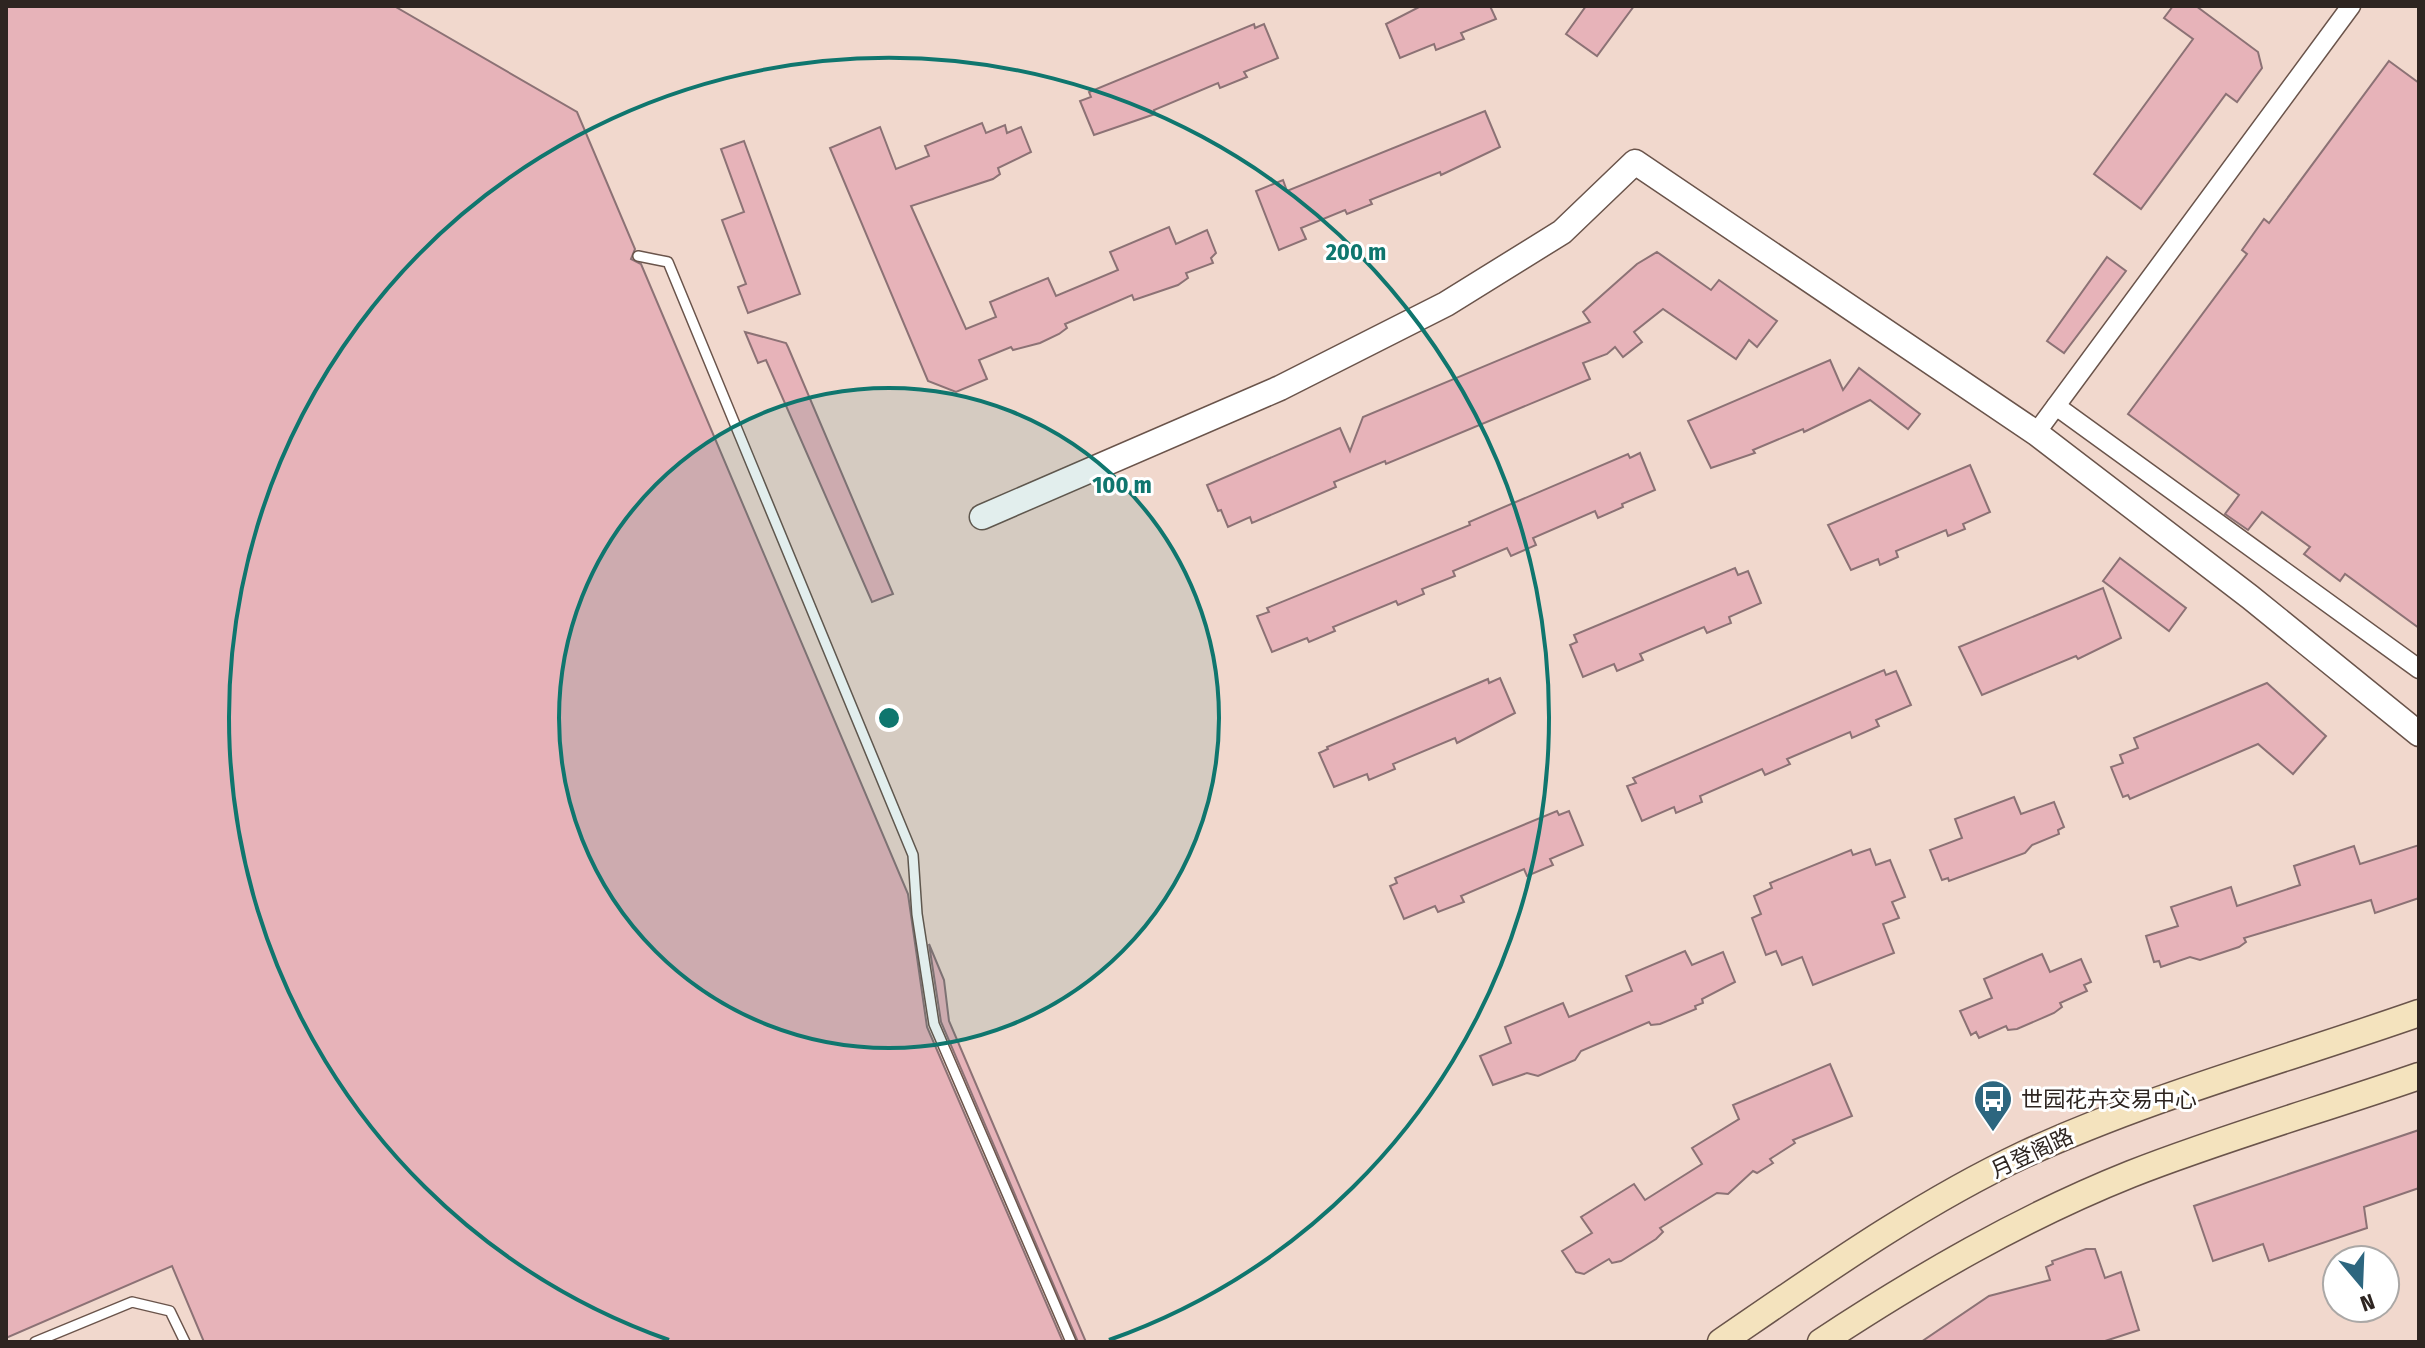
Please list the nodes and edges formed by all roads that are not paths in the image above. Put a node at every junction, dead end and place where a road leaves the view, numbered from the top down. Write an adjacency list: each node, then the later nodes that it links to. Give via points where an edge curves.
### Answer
1 (2351, 6): 3 (street)
2 (638, 256): 12 (lane, via 668,262 913,855 934,1024)
3 (2056, 406): 4 (street); 6 (street)
4 (2036, 433): 5 (street, via 1635,162 1562,232 1446,304 1280,388); 7 (street)
5 (982, 517)
6 (2419, 669)
7 (2419, 734)
8 (2419, 1013): 13 (main road, 月登阁路, via 2111,1118 2024,1155 1885,1232)
9 (2419, 1076): 14 (main road, via 2132,1174 2050,1209 1917,1279)
10 (35, 1342): 11 (lane, via 132,1302 170,1311)
11 (185, 1342)
12 (1071, 1342)
13 (1721, 1342)
14 (1821, 1342)

